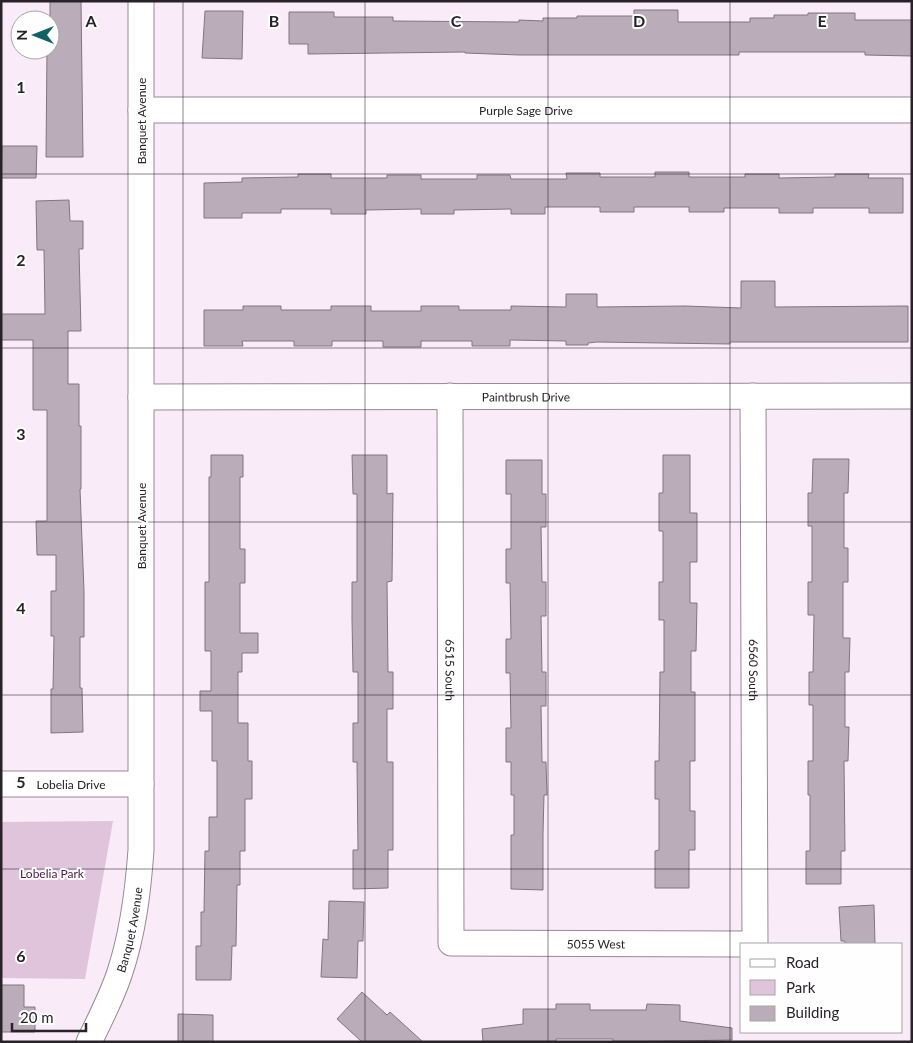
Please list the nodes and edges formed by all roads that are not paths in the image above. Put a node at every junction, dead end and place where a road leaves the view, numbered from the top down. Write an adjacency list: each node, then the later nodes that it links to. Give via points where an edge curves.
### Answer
1 (141, 1): 2 (street, Banquet Avenue)
2 (141, 110): 3 (street, Purple Sage Drive); 7 (street, Banquet Avenue)
3 (912, 110)
4 (450, 396): 5 (street, Paintbrush Drive); 7 (street, Paintbrush Drive); 10 (street, 6515 South)
5 (753, 396): 6 (street, Paintbrush Drive); 11 (street, 6560 South)
6 (912, 396)
7 (141, 397): 9 (street, Banquet Avenue)
8 (1, 784): 9 (street, Lobelia Drive)
9 (141, 784): 13 (street, Banquet Avenue, via 141,850 135,911 119,974)
10 (451, 943): 12 (street, 5055 West)
11 (755, 943)
12 (740, 944)
13 (89, 1042)

